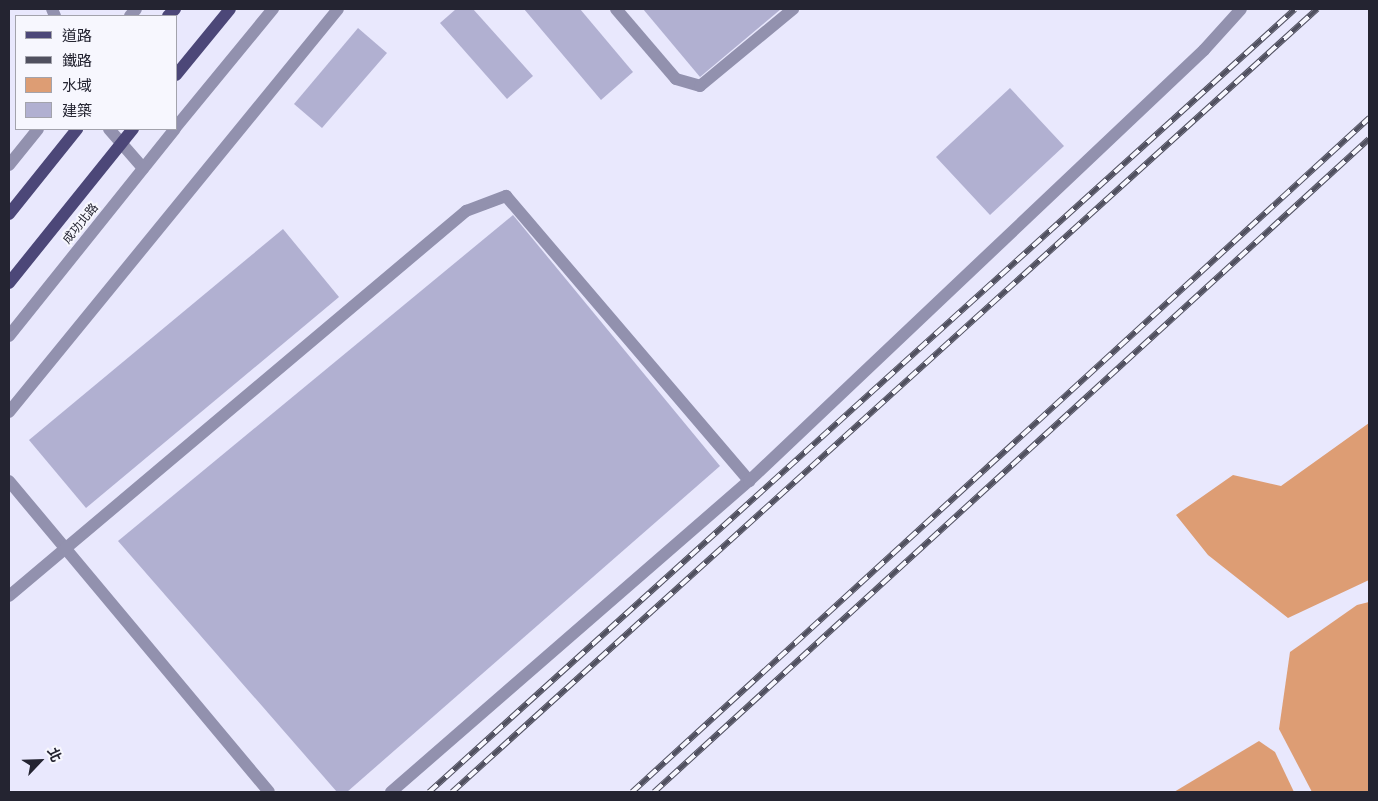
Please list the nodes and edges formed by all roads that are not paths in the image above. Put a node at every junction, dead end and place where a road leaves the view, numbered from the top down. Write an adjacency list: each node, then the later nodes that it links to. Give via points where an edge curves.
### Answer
1 (230, 9): 7 (main road)
2 (273, 9): 8 (street, 成功北路)
3 (338, 9): 20 (street)
4 (616, 9): 5 (street, via 676,79 700,86)
5 (793, 9)
6 (1241, 9): 22 (street, via 1197,57)
7 (178, 73)
8 (178, 126)
9 (37, 130): 15 (street)
10 (76, 130): 17 (main road)
11 (110, 130): 14 (street)
12 (132, 130): 14 (main road, 成功北路)
13 (174, 130): 16 (street, 成功北路)
14 (122, 142): 16 (street); 18 (main road, 成功北路)
15 (9, 165)
16 (143, 168): 19 (street, 成功北路)
17 (9, 214)
18 (9, 283)
19 (9, 336)
20 (9, 412)
21 (9, 481): 23 (street)
22 (749, 482): 23 (street, via 506,196 466,211); 26 (street)
23 (67, 547): 24 (street); 25 (street)
24 (9, 596)
25 (270, 792)
26 (391, 792)

